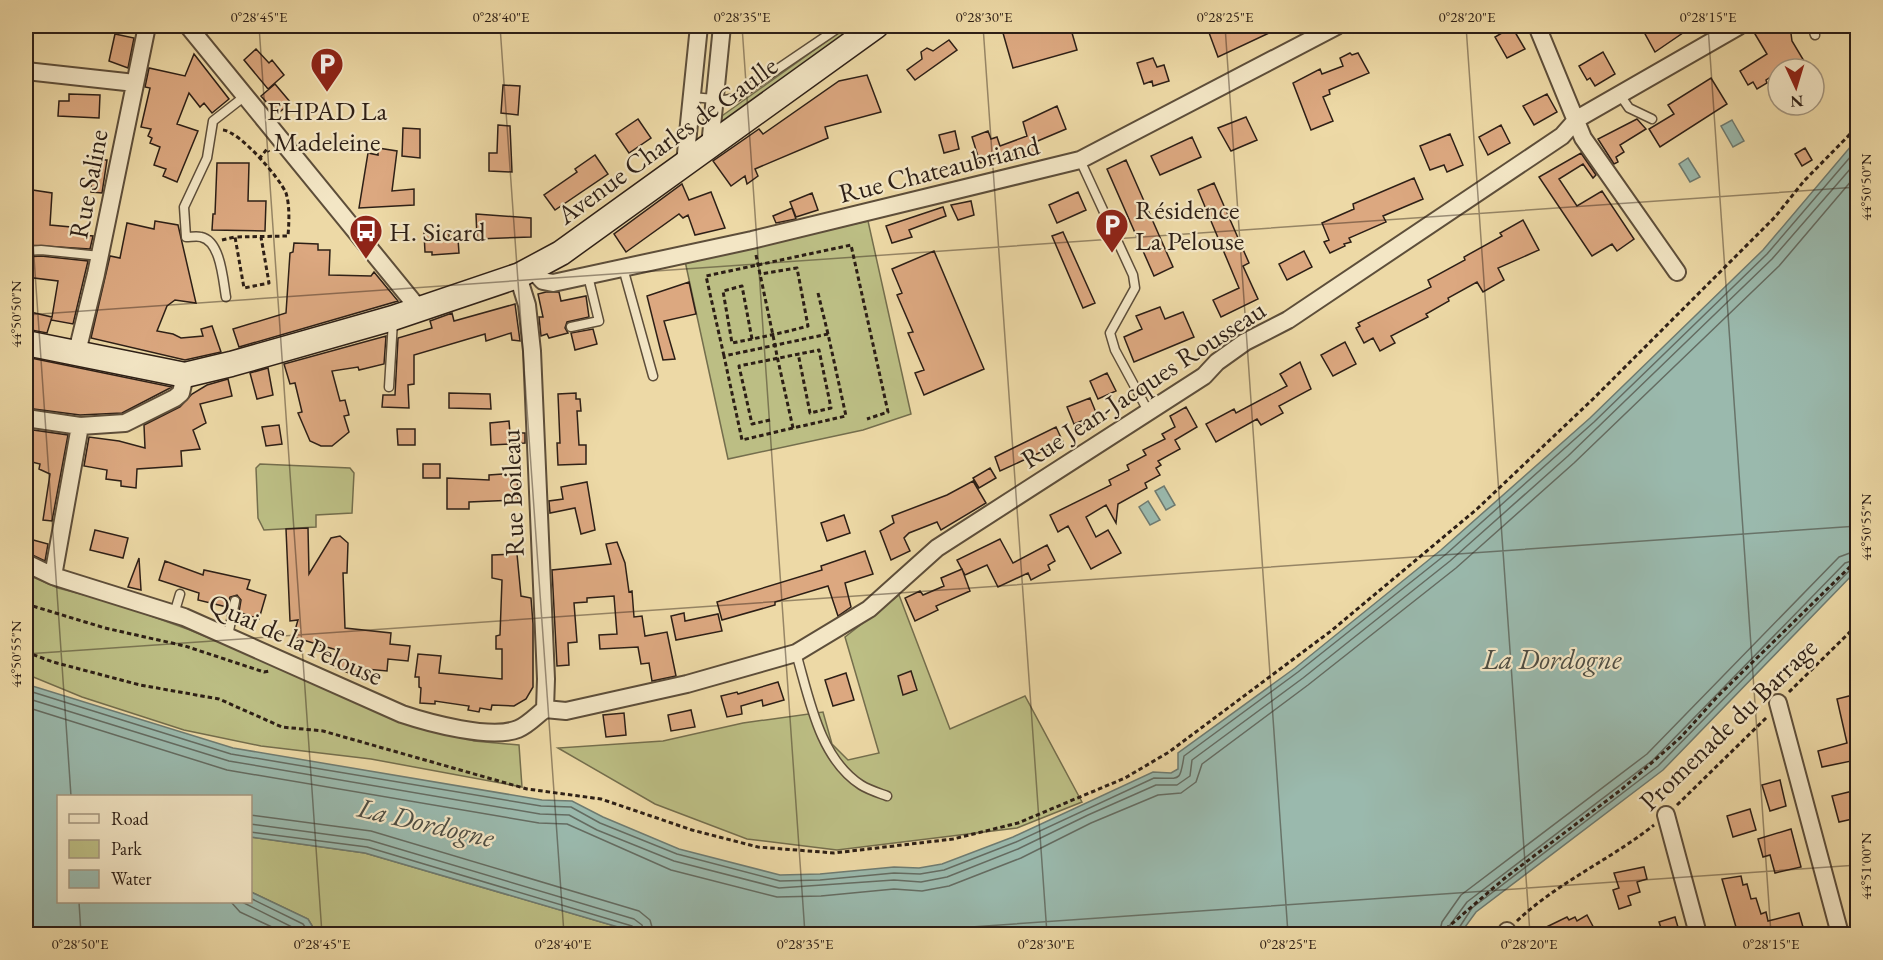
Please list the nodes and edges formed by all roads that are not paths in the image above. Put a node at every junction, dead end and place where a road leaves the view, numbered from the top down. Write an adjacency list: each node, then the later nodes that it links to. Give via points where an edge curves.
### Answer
1 (147, 26): 13 (street, Rue Saline)
2 (188, 26): 15 (street)
3 (699, 26): 16 (street)
4 (722, 26): 17 (street)
5 (841, 26): 17 (lane, via 747,92 735,98)
6 (876, 26): 20 (main road, Avenue Charles de Gaulle)
7 (1337, 26): 21 (street, Rue Chateaubriand)
8 (1536, 26): 18 (street)
9 (1739, 26): 14 (street, Rue Jean-Jacques Rousseau)
10 (1812, 26): 11 (lane)
11 (1815, 35)
12 (26, 71): 13 (street)
13 (135, 83): 24 (street, Rue Saline)
14 (1620, 95): 18 (street, Rue Jean-Jacques Rousseau); 19 (lane, via 1629,108)
15 (245, 96): 29 (lane, via 213,121 207,158 184,207 186,237 202,237 212,243); 30 (street)
16 (692, 97): 17 (lane); 22 (street)
17 (714, 99): 20 (street)
18 (1577, 119): 27 (street, via 1583,138); 38 (street, Rue Jean-Jacques Rousseau, via 1562,136 1288,320 1245,342 1204,376)
19 (1652, 119)
20 (710, 146): 22 (main road, Avenue Charles de Gaulle)
21 (1080, 160): 25 (street, Rue Chateaubriand); 38 (lane, via 1133,275 1135,288 1110,333)
22 (685, 163): 26 (main road, Avenue Charles de Gaulle, via 561,252)
23 (26, 252): 24 (lane)
24 (100, 256): 34 (street, Rue Saline)
25 (623, 268): 28 (street, Rue Chateaubriand); 36 (lane)
26 (525, 272): 28 (street, Rue Chateaubriand, via 553,283); 30 (main road, Avenue Charles de Gaulle); 49 (street, Rue Boileau, via 532,351)
27 (1677, 272)
28 (588, 276): 32 (lane, via 599,321)
29 (226, 297)
30 (419, 309): 31 (main road, Avenue Charles de Gaulle)
31 (393, 318): 35 (main road, Avenue Charles de Gaulle); 37 (lane)
32 (571, 327)
33 (26, 343): 34 (main road)
34 (77, 352): 35 (main road)
35 (185, 375): 40 (street, via 181,393 175,398 125,423)
36 (653, 376)
37 (389, 387)
38 (1148, 411): 47 (street, Rue Jean-Jacques Rousseau, via 937,548 869,609)
39 (26, 418): 40 (street)
40 (80, 426): 42 (street)
41 (26, 563): 42 (street, Quai de la Pelouse)
42 (52, 576): 45 (street, Quai de la Pelouse)
43 (180, 594): 45 (lane)
44 (236, 601): 46 (lane)
45 (174, 614): 46 (street, Quai de la Pelouse)
46 (228, 636): 49 (street, Quai de la Pelouse, via 435,725 481,732 518,729)
47 (796, 652): 49 (street, Rue Jean-Jacques Rousseau, via 687,684 566,711); 50 (lane, via 814,713 836,762 861,785)
48 (1778, 703): 53 (street)
49 (545, 709)
50 (887, 796)
51 (1666, 815): 52 (street)
52 (1698, 934)
53 (1840, 934)

